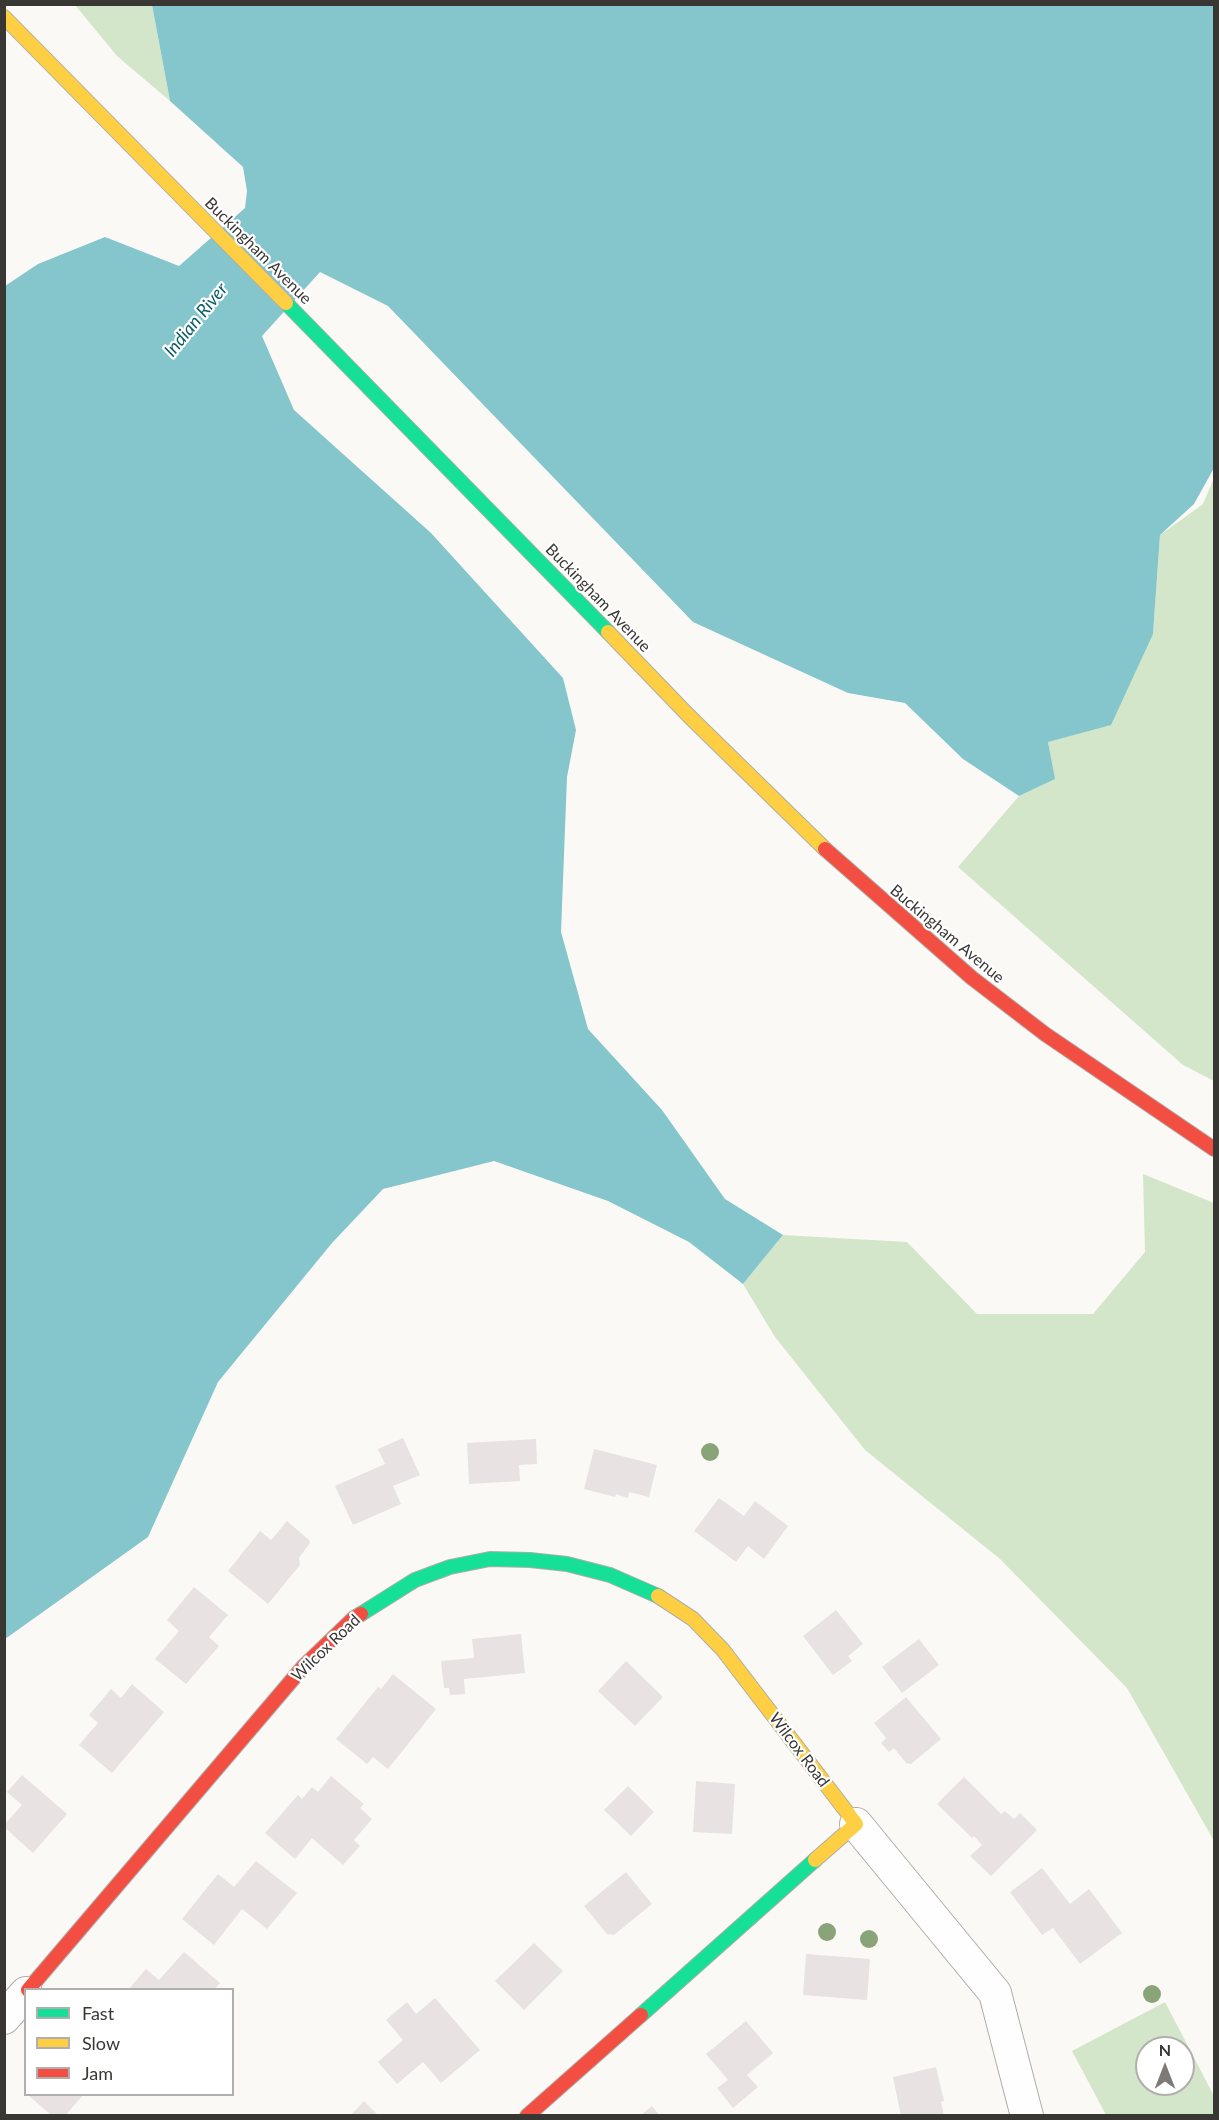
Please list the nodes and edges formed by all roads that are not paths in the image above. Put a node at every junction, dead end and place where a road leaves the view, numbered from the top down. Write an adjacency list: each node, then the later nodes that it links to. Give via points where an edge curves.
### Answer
1 (4, 17): 2 (main road, Buckingham Avenue, via 689,716 837,860 972,978 1044,1034)
2 (1215, 1149)
3 (856, 1824): 4 (main road, Wilcox Road, via 723,1650 693,1619 652,1592 610,1575 567,1564 490,1559 450,1567 416,1580 354,1618 304,1666); 7 (main road); 8 (street, Wilcox Road, via 995,1993)
4 (30, 1988)
5 (24, 1995): 6 (street, Wilcox Road)
6 (4, 2018)
7 (527, 2115)
8 (1027, 2115)

